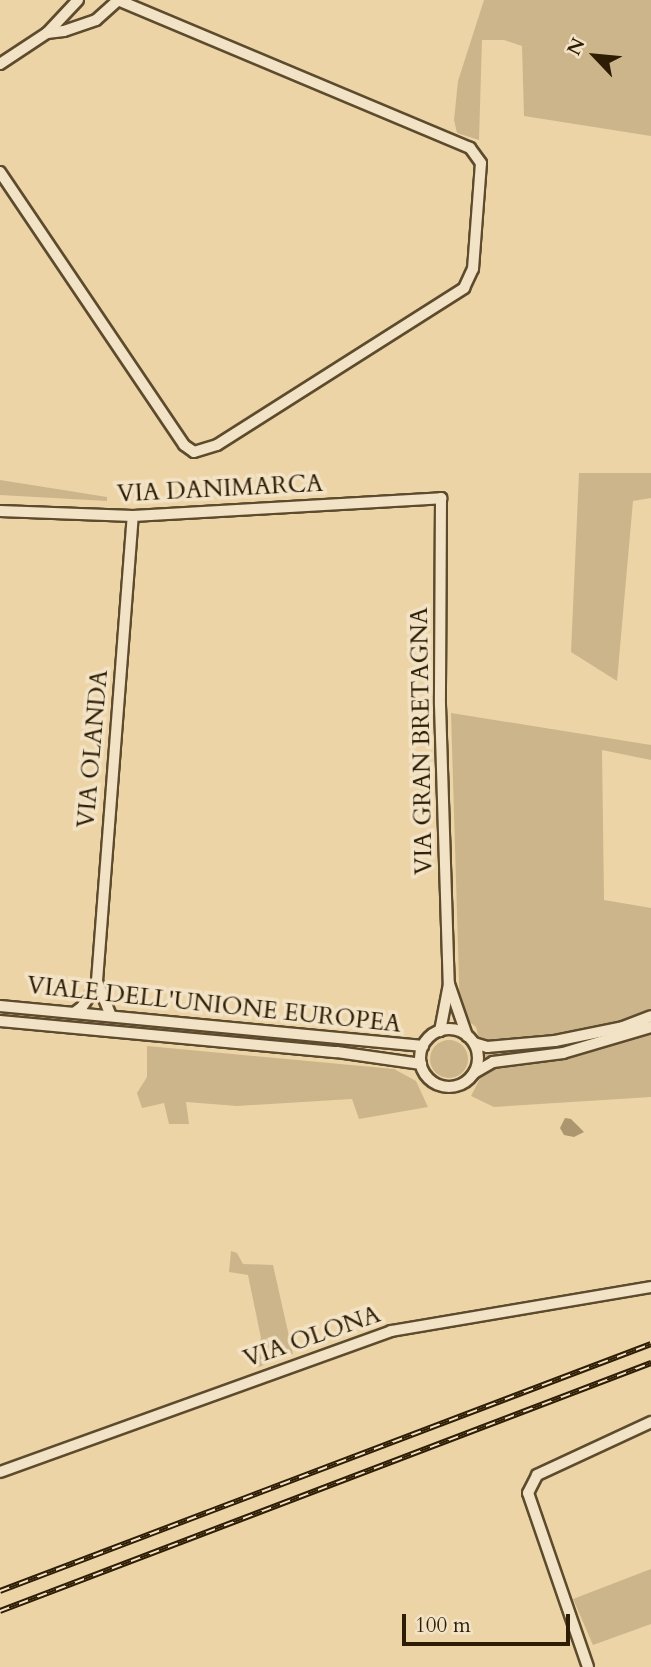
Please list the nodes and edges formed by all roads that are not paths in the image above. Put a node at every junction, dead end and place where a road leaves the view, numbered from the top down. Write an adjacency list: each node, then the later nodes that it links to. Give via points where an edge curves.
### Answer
1 (78, 0): 3 (street)
2 (118, 0): 3 (street, via 96,20); 5 (street, via 470,148 481,163 473,269 464,288 217,445 194,452 184,445)
3 (47, 33): 4 (street)
4 (0, 64)
5 (0, 172)
6 (441, 498): 8 (street, VIA DANIMARCA); 9 (street, VIA GRAN BRETAGNA, via 440,705)
7 (0, 511): 8 (street, VIA DANIMARCA)
8 (133, 516): 10 (street, VIA OLANDA)
9 (449, 984): 17 (street, VIA GRAN BRETAGNA); 18 (street, VIA GRAN BRETAGNA)
10 (97, 985): 12 (street); 13 (street, VIA OLANDA)
11 (0, 1006): 12 (street, VIALE DELL'UNIONE EUROPEA)
12 (74, 1013): 13 (street, VIALE DELL'UNIONE EUROPEA)
13 (111, 1016): 19 (street, VIALE DELL'UNIONE EUROPEA)
14 (651, 1016): 18 (street, via 623,1027 555,1041 487,1047)
15 (0, 1021): 20 (street, VIALE DELL'UNIONE EUROPEA)
16 (651, 1027): 21 (street, VIALE DELL'UNIONE EUROPEA, via 563,1053 494,1062)
17 (440, 1031): 18 (street, via 459,1031); 19 (street, VIALE DELL'UNIONE EUROPEA)
18 (471, 1039): 21 (street, via 478,1053)
19 (423, 1046): 20 (street, VIALE DELL'UNIONE EUROPEA)
20 (421, 1064): 21 (street, VIALE DELL'UNIONE EUROPEA, via 426,1075 445,1087 467,1081)
21 (474, 1073)
22 (651, 1287): 24 (street, VIA OLONA, via 391,1331)
23 (651, 1422): 25 (street, via 537,1475 528,1493)
24 (0, 1472)
25 (587, 1667)

